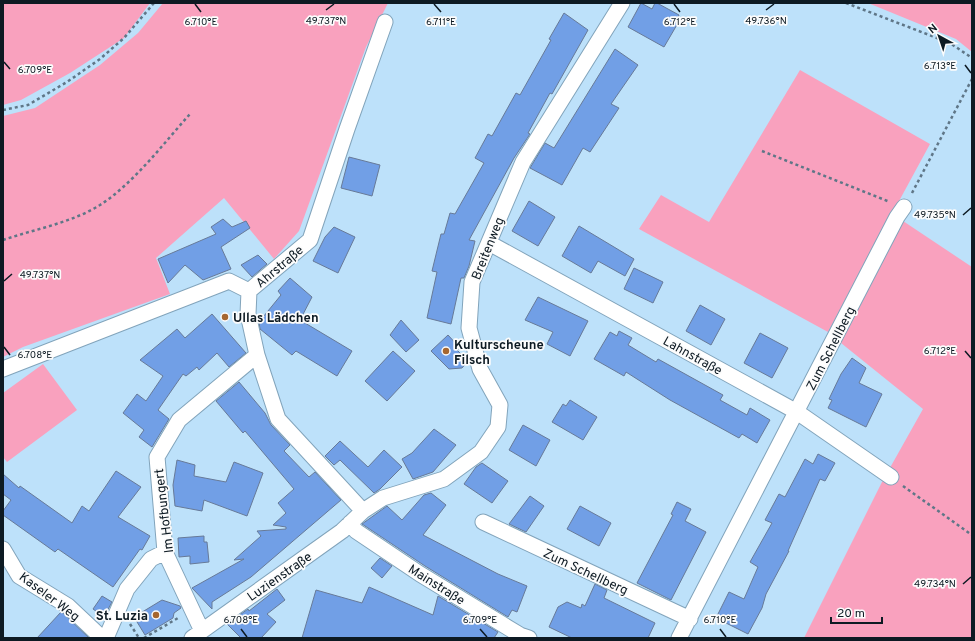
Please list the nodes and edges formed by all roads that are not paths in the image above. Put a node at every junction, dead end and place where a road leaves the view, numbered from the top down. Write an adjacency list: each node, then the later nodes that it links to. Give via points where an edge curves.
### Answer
1 (622, 3): 4 (street, Breitenweg, via 523,162)
2 (385, 22): 5 (street, Ahrstraße, via 346,129 310,240)
3 (904, 207): 8 (street, Zum Schellberg)
4 (489, 243): 8 (street, Lahnstraße); 10 (street, Breitenweg, via 472,282 469,328 480,369 500,405 498,427 481,452 444,479 383,498)
5 (249, 291): 6 (street, Ahrstraße, via 248,314); 7 (street, via 230,281)
6 (257, 355): 10 (street, Ahrstraße, via 278,419); 14 (street, Im Hofbungert, via 179,420 157,457)
7 (3, 369)
8 (797, 412): 9 (street, Lahnstraße); 15 (street, Zum Schellberg)
9 (891, 477)
10 (363, 511): 12 (street, Luzienstraße)
11 (483, 522): 15 (street, Zum Schellberg)
12 (350, 523): 16 (street, Luzienstraße); 17 (street, Mainstraße, via 356,531 420,574)
13 (3, 549): 18 (street, Kaseler Weg, via 19,576 68,606)
14 (165, 552): 16 (street, Im Hofbungert); 19 (street, via 151,559 127,589)
15 (690, 619): 20 (street, Zum Schellberg)
16 (197, 634)
17 (523, 637)
18 (102, 638)
19 (106, 638)
20 (679, 638)

